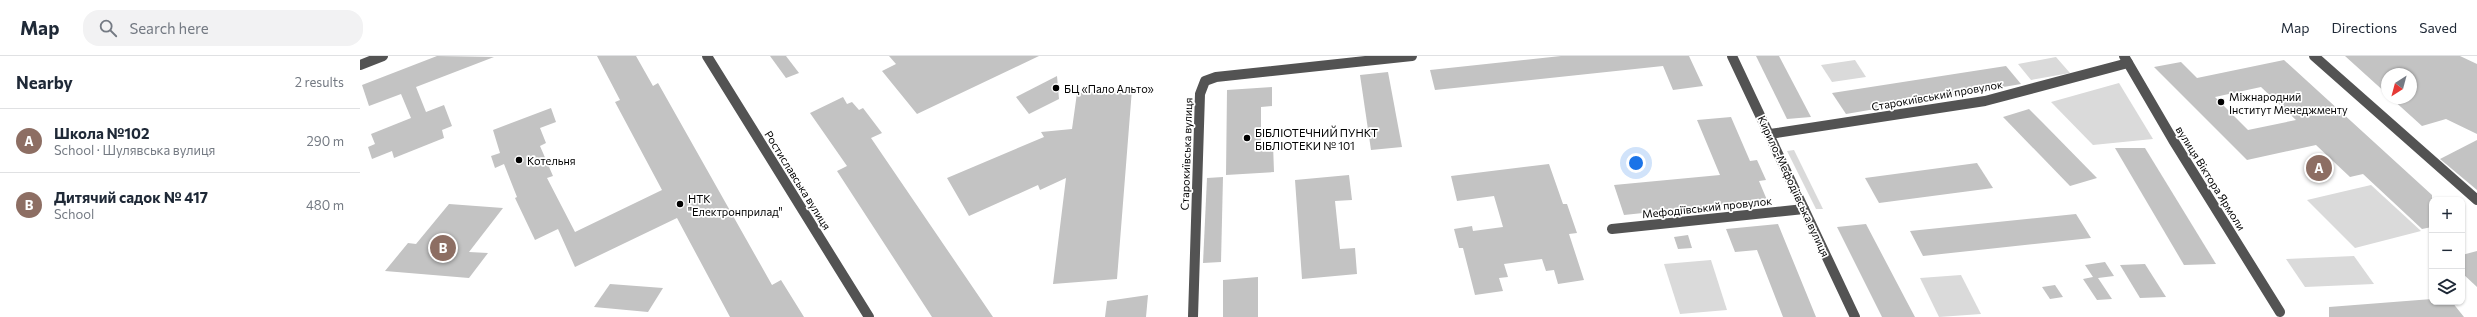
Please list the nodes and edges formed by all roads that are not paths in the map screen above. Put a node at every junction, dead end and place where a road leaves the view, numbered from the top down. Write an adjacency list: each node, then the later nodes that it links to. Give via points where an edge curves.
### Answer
1 (383, 56): 7 (street)
2 (707, 56): 13 (street, Ростиславська вулиця)
3 (1412, 56): 14 (street, Старокиївська вулиця, via 1216,77 1205,81 1200,94)
4 (1732, 56): 8 (street, Кирило-Мефодіївська вулиця)
5 (2314, 56): 9 (street)
6 (2126, 60): 8 (street, Старокиївський провулок, via 1985,101); 12 (street, вулиця Віктора Ярмоли, via 2172,140)
7 (360, 65)
8 (1770, 134): 10 (street, Кирило-Мефодіївська вулиця)
9 (2477, 200)
10 (1804, 208): 11 (street, Мефодіївський провулок); 15 (street, Кирило-Мефодіївська вулиця)
11 (1612, 229)
12 (2280, 312)
13 (869, 317)
14 (1193, 317)
15 (1855, 317)

